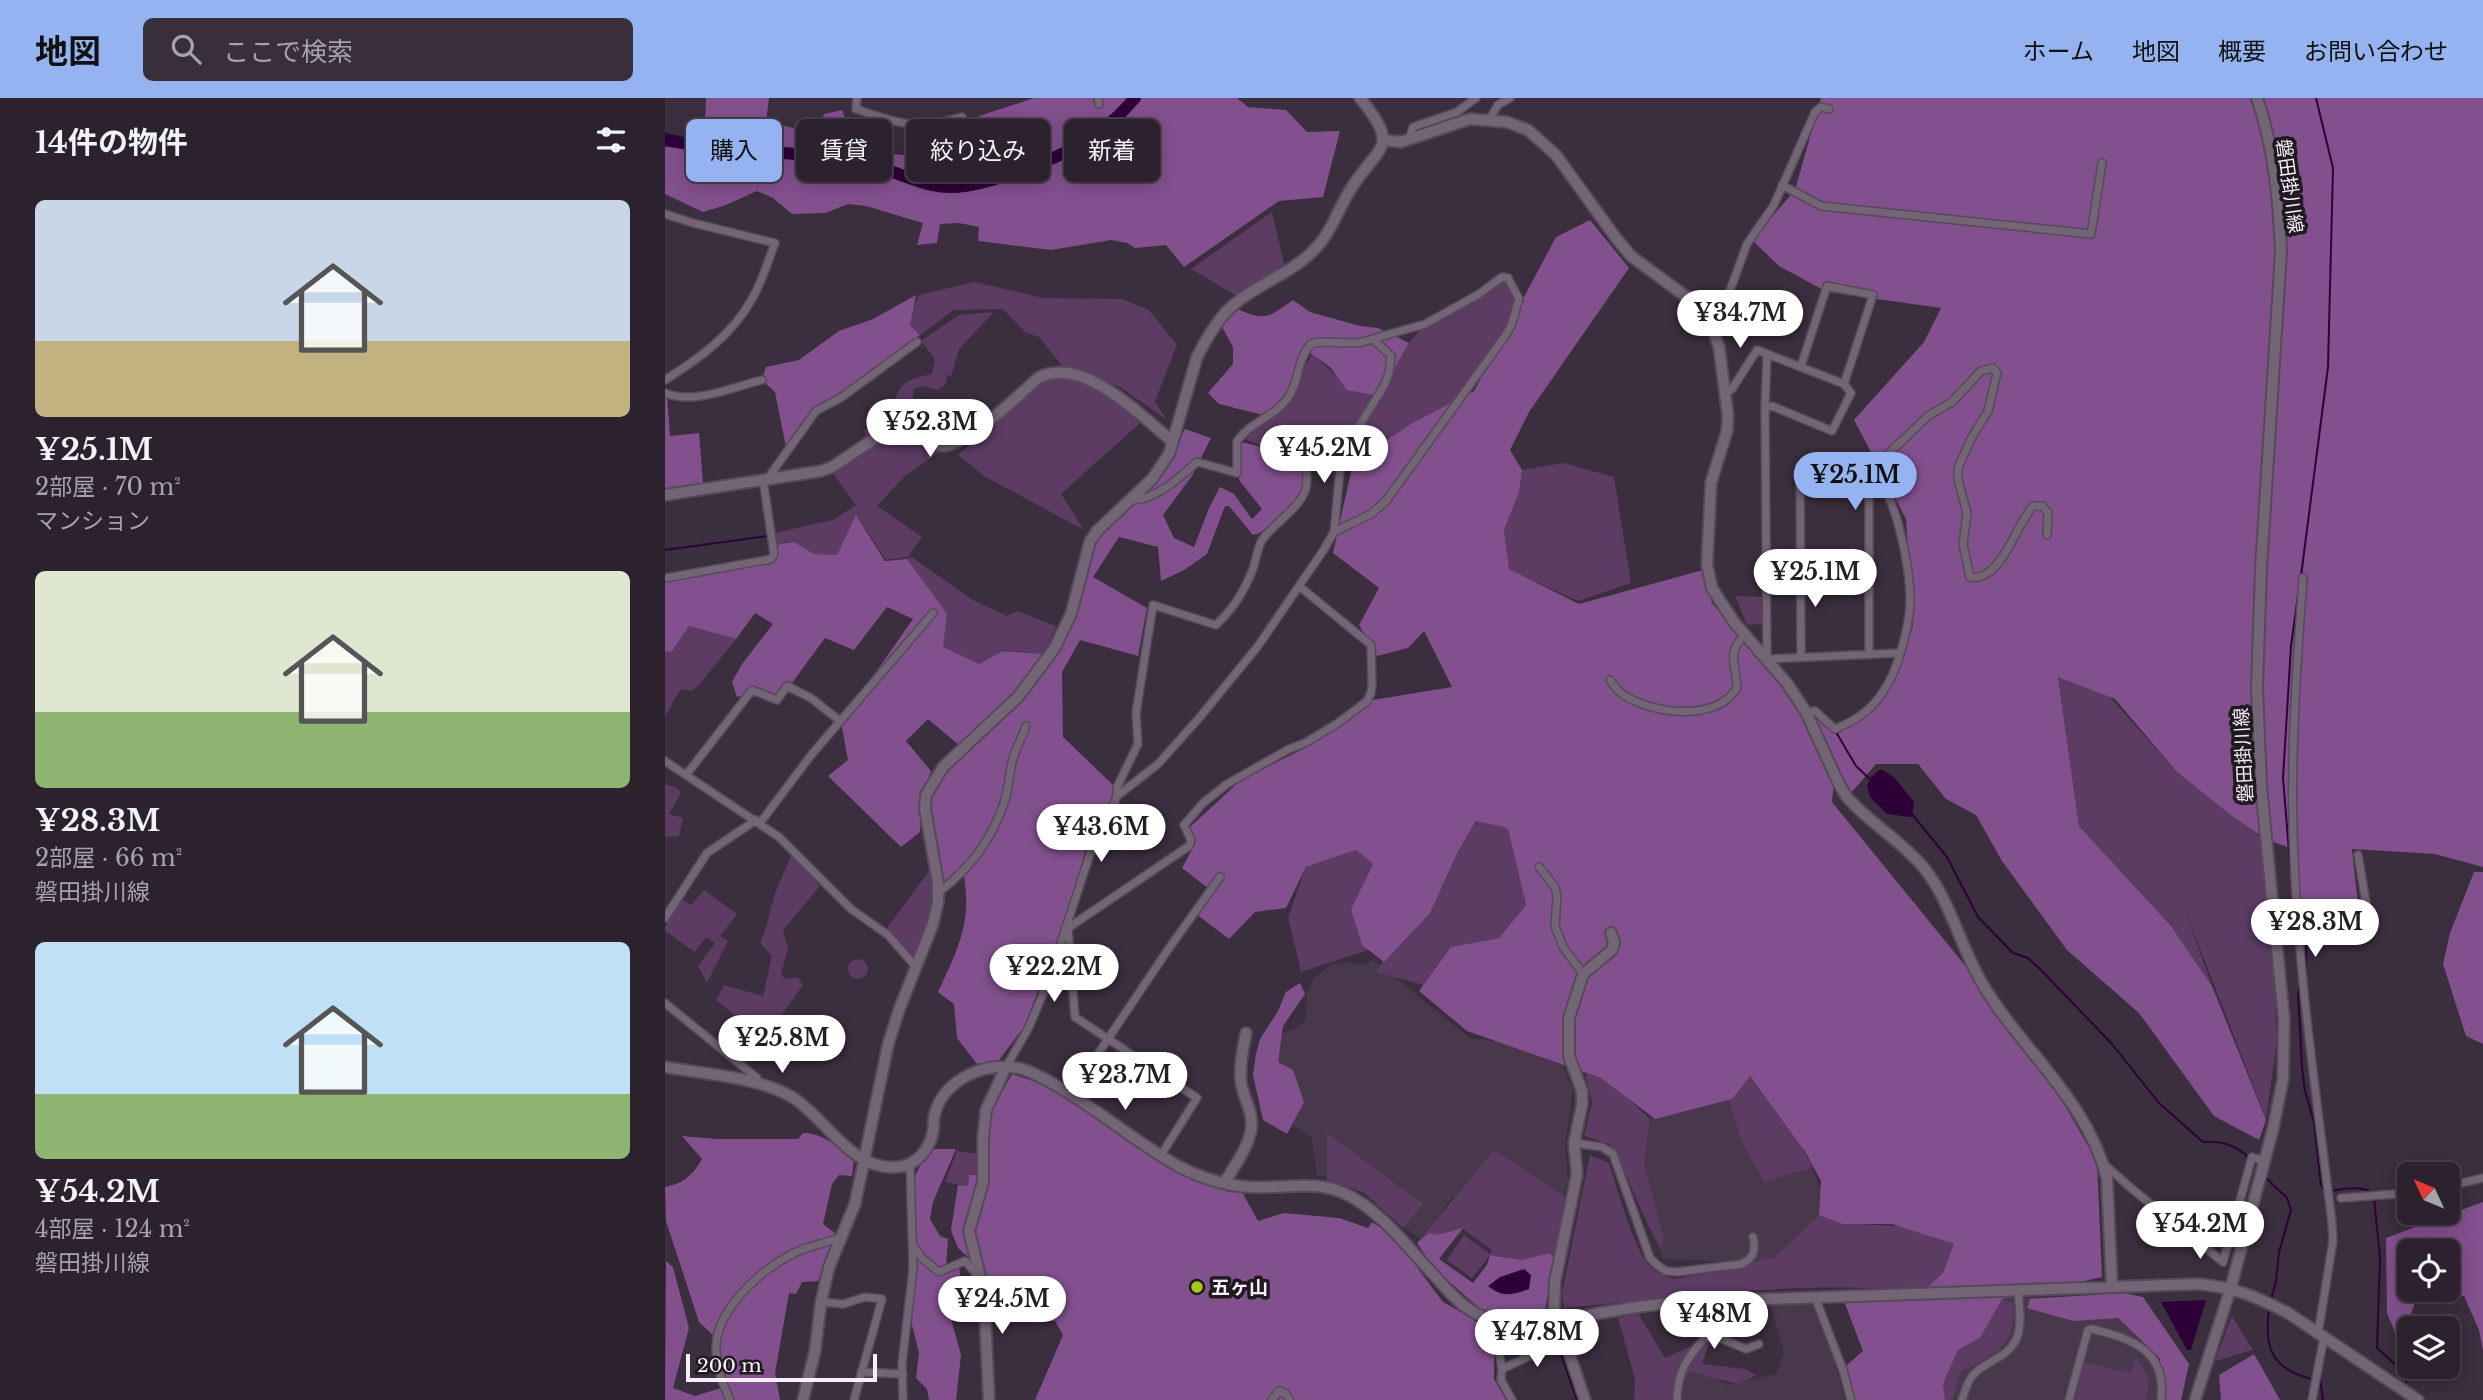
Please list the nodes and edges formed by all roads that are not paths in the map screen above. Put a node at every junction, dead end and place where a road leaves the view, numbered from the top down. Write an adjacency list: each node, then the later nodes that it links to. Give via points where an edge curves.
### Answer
1 (857, 98): 7 (street, via 856,109 902,124 937,124)
2 (1360, 98): 10 (street, via 1379,122)
3 (1476, 98): 9 (street, via 1457,112 1413,127)
4 (1510, 98): 8 (street, via 1498,105)
5 (2257, 98): 74 (street, 磐田掛川線, via 2276,190 2281,252 2257,687 2284,1019 2283,1079)
6 (1829, 109): 12 (street, via 1815,111)
7 (962, 117)
8 (1489, 120): 9 (street, via 1460,121); 14 (street, via 1528,130 1548,145 1631,256 1696,304)
9 (1409, 139): 10 (street)
10 (1383, 140): 25 (street, via 1381,150 1351,188 1317,248 1226,312 1197,357)
11 (2102, 163): 12 (street, via 2091,234 1821,206)
12 (1782, 185): 14 (street, via 1747,244 1728,296)
13 (665, 214): 19 (street, via 775,243 753,298 729,331)
14 (1707, 318): 23 (street, via 1719,347)
15 (1374, 340): 26 (street, via 1391,356 1389,373); 31 (street, via 1311,344 1287,400 1237,441 1237,473 1197,462 1141,500); 32 (street, via 1444,316 1502,277 1508,278 1517,293 1518,304 1505,336 1395,491 1371,514)
16 (917, 342): 29 (street, via 816,411)
17 (1767, 354): 18 (street); 23 (street, via 1757,350); 24 (street)
18 (1801, 366): 21 (street); 21 (street, via 1827,286 1873,295)
19 (665, 380)
20 (762, 380): 22 (street, via 696,397)
21 (1844, 384): 24 (street, via 1851,393 1832,431 1772,406)
22 (665, 393)
23 (1725, 394): 41 (street, via 1727,431 1711,483 1707,565 1718,600)
24 (1765, 408): 36 (street)
25 (1173, 442): 29 (street, via 1105,387 1048,372 961,442 942,446 914,432 895,429 832,467); 31 (street, via 1161,467)
26 (1347, 444): 32 (street); 52 (street, via 1310,454 1302,496 1261,541 1241,598 1216,625 1153,605 1136,713 1138,744 1117,787)
27 (1882, 460): 33 (street, via 1981,371 1993,368 1997,373 1990,404 1958,468 1967,513 1963,544 1970,577 1981,577 2001,559 2033,506 2042,506 2047,513)
28 (1869, 467): 34 (street); 35 (street, via 1800,466); 42 (street, via 1895,510 1906,557 1910,605)
29 (765, 479): 30 (street); 37 (street, via 771,559)
30 (665, 495)
31 (1129, 500): 57 (street, via 1090,541 1071,614 1054,649 1018,697 943,766 930,785 925,809)
32 (1333, 532): 39 (street)
33 (2047, 535)
34 (1869, 558): 35 (street); 43 (street)
35 (1801, 561): 36 (street); 44 (street)
36 (1767, 562): 45 (street)
37 (665, 578)
38 (2303, 578): 58 (street, via 2292,754)
39 (1299, 586): 52 (street, via 1200,717 1158,764); 60 (street, via 1371,645 1372,685 1367,701 1305,743 1213,794 1184,825 1189,846)
40 (933, 613): 48 (street)
41 (1745, 635): 45 (street); 46 (street, via 1734,656 1737,688 1714,708 1658,708 1624,696)
42 (1899, 653): 43 (street); 47 (street, via 1883,692 1858,718 1835,729 1815,710)
43 (1868, 654): 44 (street)
44 (1801, 657): 45 (street)
45 (1767, 659): 47 (street)
46 (1610, 680)
47 (1806, 712): 75 (street, via 1846,796 1931,877 1982,983 2067,1094)
48 (840, 721): 51 (street, via 787,686 777,701 752,690); 53 (street)
49 (1026, 726): 57 (street, via 992,831 966,870)
50 (665, 761): 51 (street)
51 (686, 775): 53 (street)
52 (1118, 796): 60 (street, via 1094,842)
53 (758, 821): 59 (street, via 707,853); 62 (street, via 793,848 851,909 888,935)
54 (2358, 855): 58 (street, via 2367,908 2351,916)
55 (1539, 867): 63 (street, via 1555,887 1555,926 1563,947)
56 (1220, 877): 66 (street)
57 (939, 892): 62 (street)
58 (2297, 917): 94 (street, via 2332,1223)
59 (665, 918)
60 (1066, 927): 66 (street, via 1075,1017); 68 (street, via 1029,1027)
61 (1611, 933): 63 (street, via 1612,950)
62 (916, 967): 73 (street, via 888,1045)
63 (1583, 974): 71 (street, via 1569,1018 1569,1056 1582,1091)
64 (665, 1003): 69 (street, via 757,1078)
65 (1246, 1033): 78 (street, via 1241,1082 1251,1128)
66 (1107, 1039): 70 (street); 72 (street, via 1197,1098)
67 (665, 1067): 69 (street)
68 (1006, 1067): 70 (street, via 1033,1072); 76 (street, via 971,1073 948,1091 935,1114 928,1146); 85 (street, via 986,1110 983,1182 969,1231)
69 (756, 1084): 73 (street, via 794,1098 853,1153)
70 (1072, 1094): 72 (street)
71 (1574, 1143): 83 (street, via 1602,1147 1613,1154 1650,1258 1666,1271 1741,1264 1753,1255); 92 (street, via 1577,1174 1555,1281)
72 (1161, 1155): 78 (street)
73 (866, 1159): 76 (street, via 893,1167); 82 (street)
74 (2264, 1161): 75 (street, via 2252,1157 2223,1262); 87 (street, 磐田掛川線)
75 (2103, 1162): 86 (street)
76 (910, 1164): 84 (street)
77 (2483, 1178): 79 (street)
78 (1224, 1183): 91 (street, via 1253,1188 1321,1186 1346,1194 1372,1211 1464,1305)
79 (2461, 1183)
80 (2397, 1193): 81 (street)
81 (2341, 1198)
82 (842, 1237): 90 (street); 99 (street, via 780,1261 758,1276 732,1307 723,1321 716,1351)
83 (1753, 1237)
84 (912, 1244): 85 (street, via 939,1272 965,1261); 98 (street)
85 (980, 1279): 103 (street)
86 (2112, 1287): 87 (street); 88 (street)
87 (2231, 1287): 94 (street, via 2288,1313); 113 (street, 磐田掛川線)
88 (2018, 1291): 89 (street); 110 (street, via 2021,1319 2014,1342 2000,1359 1974,1373)
89 (1815, 1297): 92 (street, via 1682,1302); 109 (street)
90 (821, 1302): 97 (street, via 883,1299); 100 (street)
91 (1487, 1318): 92 (street, via 1521,1324); 96 (street, via 1499,1346)
92 (1557, 1320): 107 (street)
93 (1550, 1332): 96 (street, via 1534,1354)
94 (2321, 1336): 114 (street); 115 (street)
95 (1759, 1344): 108 (street, via 1746,1349 1720,1338 1705,1338 1679,1374)
96 (1501, 1369): 106 (street)
97 (861, 1372): 98 (street); 101 (street)
98 (903, 1374): 102 (street)
99 (730, 1400)
100 (803, 1400)
101 (854, 1400)
102 (903, 1400)
103 (989, 1400)
104 (1272, 1400): 105 (street, via 1279,1391)
105 (1290, 1400)
106 (1511, 1400)
107 (1585, 1400)
108 (1677, 1400)
109 (1851, 1400)
110 (1962, 1400)
111 (2069, 1400): 112 (street, via 2092,1329 2143,1348 2159,1372)
112 (2161, 1400)
113 (2195, 1400)
114 (2312, 1400)
115 (2418, 1400)

